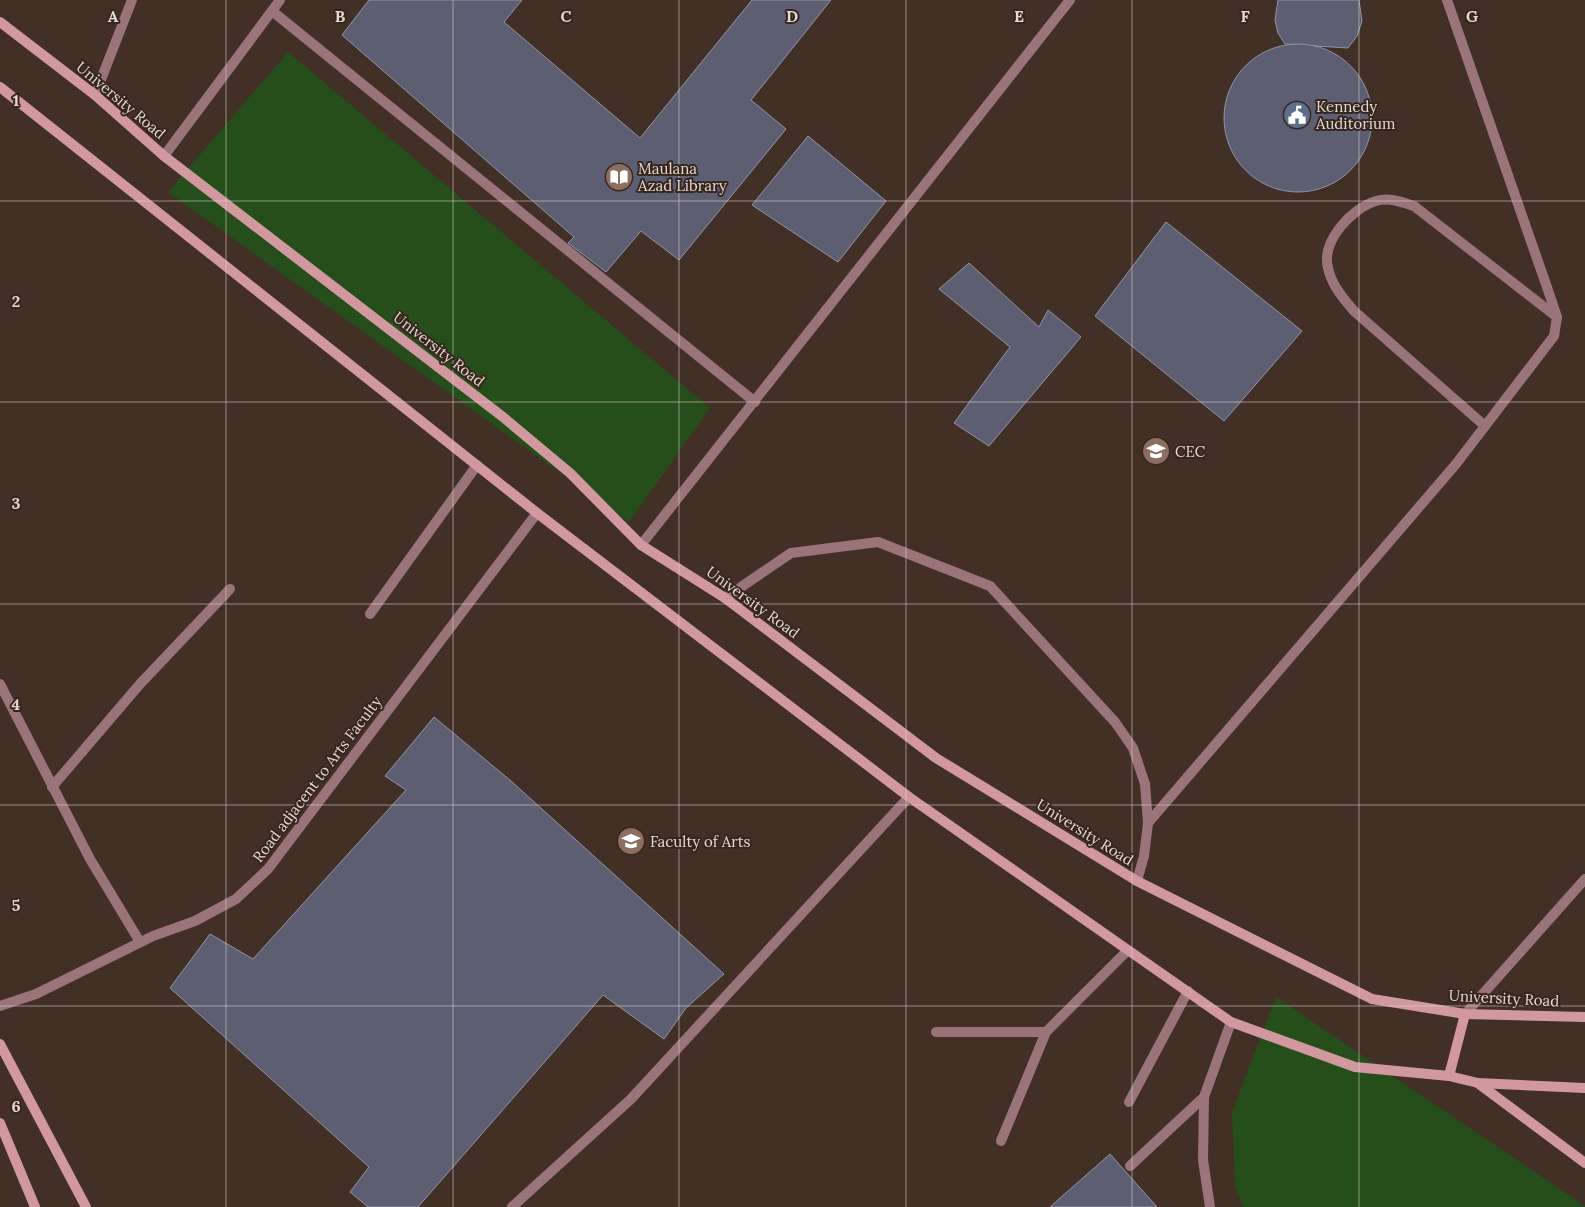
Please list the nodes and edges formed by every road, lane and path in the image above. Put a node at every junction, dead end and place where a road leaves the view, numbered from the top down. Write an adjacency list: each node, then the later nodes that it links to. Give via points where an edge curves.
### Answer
1 (132, 0): 8 (street)
2 (280, 0): 5 (street)
3 (1070, 0): 11 (street)
4 (1447, 0): 10 (street)
5 (272, 11): 9 (street); 11 (street)
6 (0, 22): 8 (main road, University Road)
7 (0, 87): 13 (main road)
8 (95, 95): 9 (main road, University Road)
9 (164, 156): 15 (main road, University Road, via 503,417 570,473)
10 (1557, 317): 12 (street, via 1554,336); 12 (street, via 1414,206 1393,199 1376,200 1357,211 1340,228 1328,247 1327,267 1336,290 1354,311)
11 (755, 402): 15 (street)
12 (1485, 426): 22 (street)
13 (476, 465): 14 (main road); 18 (street)
14 (537, 513): 21 (main road); 25 (street, Road adjacent to Arts Faculty, via 268,869 236,899 194,921)
15 (641, 545): 17 (main road, University Road)
16 (230, 589): 20 (street, via 140,684)
17 (725, 598): 22 (street, via 792,553 878,542 990,586 1134,748 1145,784); 24 (main road, University Road, via 936,758)
18 (370, 614)
19 (0, 684): 20 (street)
20 (52, 787): 25 (street, via 90,860)
21 (909, 797): 26 (main road); 46 (street, via 631,1099)
22 (1148, 823): 24 (street)
23 (1585, 879): 29 (street)
24 (1137, 881): 29 (main road, University Road, via 1372,999)
25 (140, 942): 28 (street, Road adjacent to Arts Faculty, via 36,994)
26 (1128, 950): 27 (main road); 33 (street)
27 (1188, 991): 31 (main road); 39 (street)
28 (0, 1006)
29 (1465, 1014): 30 (main road, University Road); 35 (main road)
30 (1585, 1017)
31 (1231, 1022): 35 (main road, via 1355,1067); 38 (street)
32 (936, 1032): 33 (street)
33 (1046, 1032): 41 (street)
34 (0, 1044): 45 (main road)
35 (1449, 1076): 36 (main road)
36 (1478, 1083): 37 (main road); 42 (main road)
37 (1585, 1088)
38 (1204, 1096): 43 (street); 47 (street, via 1203,1160)
39 (1129, 1102)
40 (0, 1123): 44 (main road)
41 (1001, 1141)
42 (1585, 1163)
43 (1130, 1166)
44 (35, 1207)
45 (86, 1207)
46 (512, 1207)
47 (1210, 1207)

